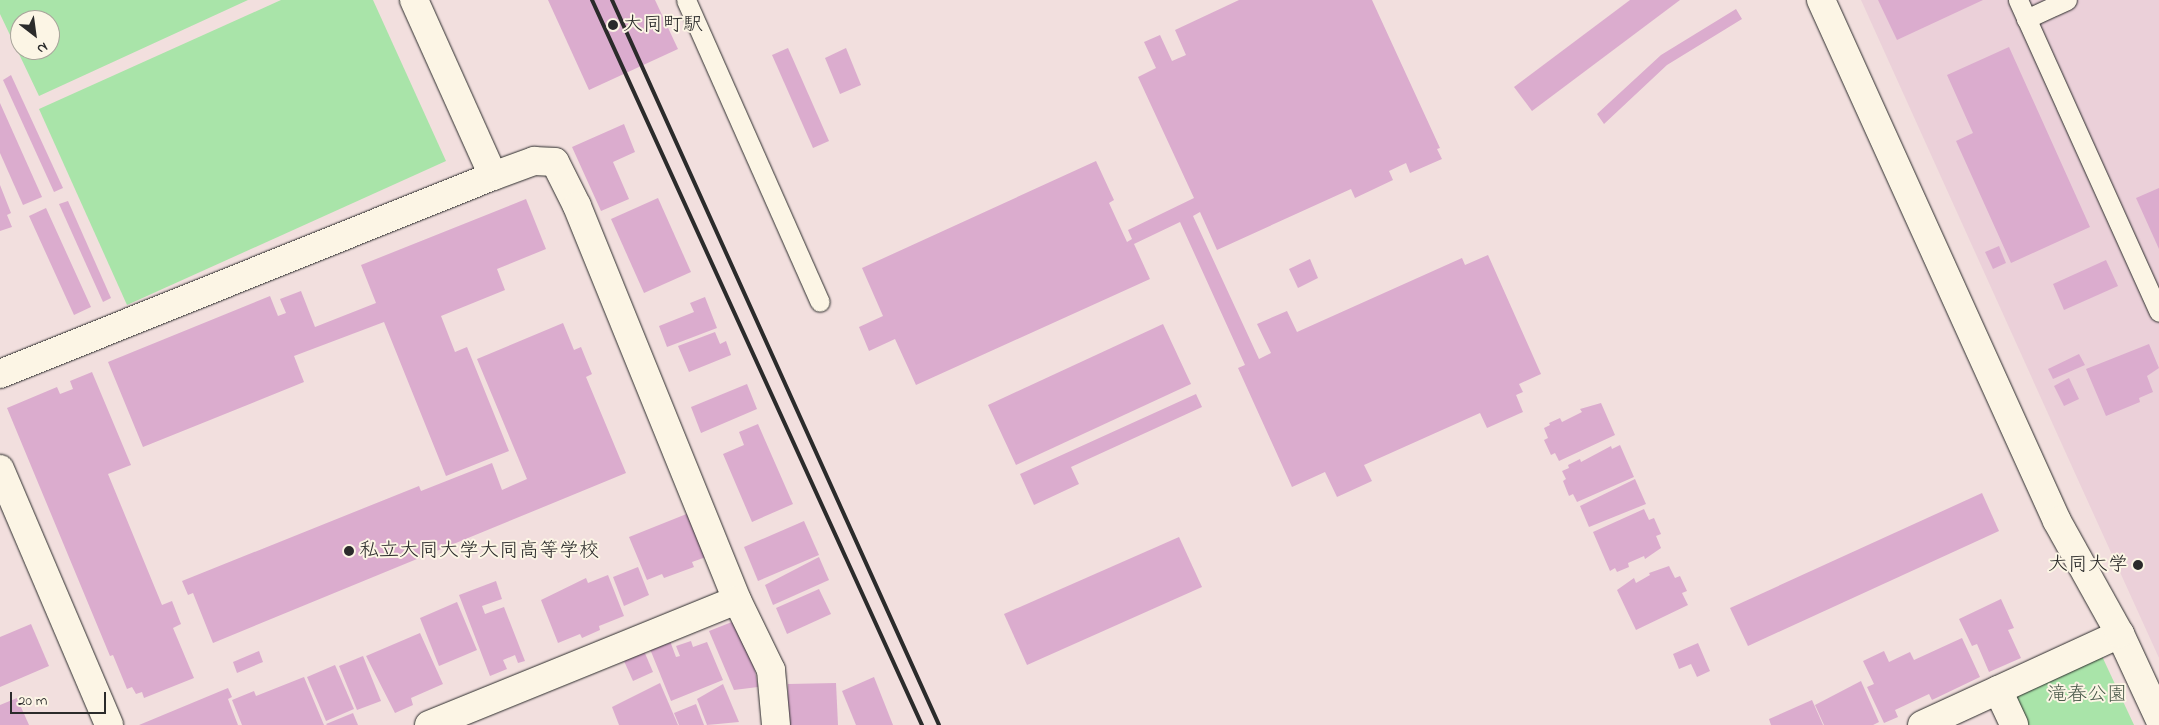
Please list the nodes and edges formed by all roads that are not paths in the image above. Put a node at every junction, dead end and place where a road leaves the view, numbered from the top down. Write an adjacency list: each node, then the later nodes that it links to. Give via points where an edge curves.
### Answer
1 (414, 0): 7 (street)
2 (686, 0): 8 (lane)
3 (1821, 0): 13 (street, via 2057,521)
4 (2018, 0): 6 (lane)
5 (2067, 0): 6 (lane)
6 (2026, 19): 9 (lane)
7 (493, 176): 10 (street); 12 (street, via 534,161 555,162 577,206)
8 (820, 302)
9 (2159, 312)
10 (0, 374)
11 (0, 469): 16 (street)
12 (737, 600): 17 (street); 18 (street, via 770,670)
13 (2120, 634): 14 (street); 15 (street)
14 (1998, 690): 19 (street); 20 (street)
15 (2159, 718)
16 (109, 725)
17 (429, 725)
18 (776, 725)
19 (1922, 725)
20 (2014, 725)

